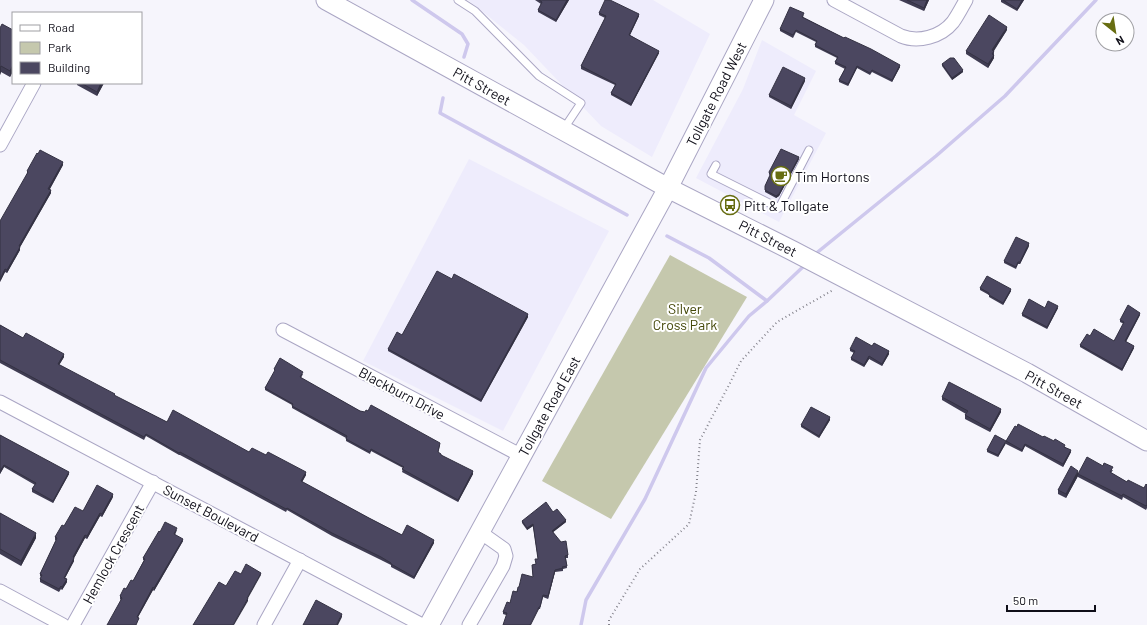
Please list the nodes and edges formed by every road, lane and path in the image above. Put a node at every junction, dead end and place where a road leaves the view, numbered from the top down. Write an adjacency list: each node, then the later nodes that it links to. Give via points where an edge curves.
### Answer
1 (326, 0): 7 (street, Pitt Street)
2 (458, 0): 7 (lane, via 475,11 539,76 581,103)
3 (764, 0): 11 (street, Tollgate Road West)
4 (834, 0): 5 (street, via 901,36 919,40 934,36 945,29 952,23)
5 (966, 0)
6 (33, 84): 8 (street)
7 (563, 130): 11 (street, Pitt Street)
8 (1, 140)
9 (809, 150): 10 (lane, via 779,208 711,174)
10 (716, 165)
11 (668, 188): 15 (street, Pitt Street, via 1027,374); 16 (street, Tollgate Road East)
12 (833, 290): 26 (path, via 777,322 741,361 700,440 696,492 689,524 640,569 609,620)
13 (283, 330): 16 (street, Blackburn Drive)
14 (0, 402): 17 (street, Sunset Boulevard)
15 (1147, 440)
16 (522, 456): 18 (street, Tollgate Road East)
17 (153, 482): 19 (street, Sunset Boulevard); 23 (street, Hemlock Crescent)
18 (480, 532): 21 (street, Tollgate Road East); 25 (street, via 504,549 506,556 504,566)
19 (300, 560): 21 (street, Sunset Boulevard); 24 (street)
20 (0, 591): 22 (street)
21 (431, 624)
22 (63, 625)
23 (73, 625)
24 (264, 625)
25 (469, 625)
26 (609, 625)

